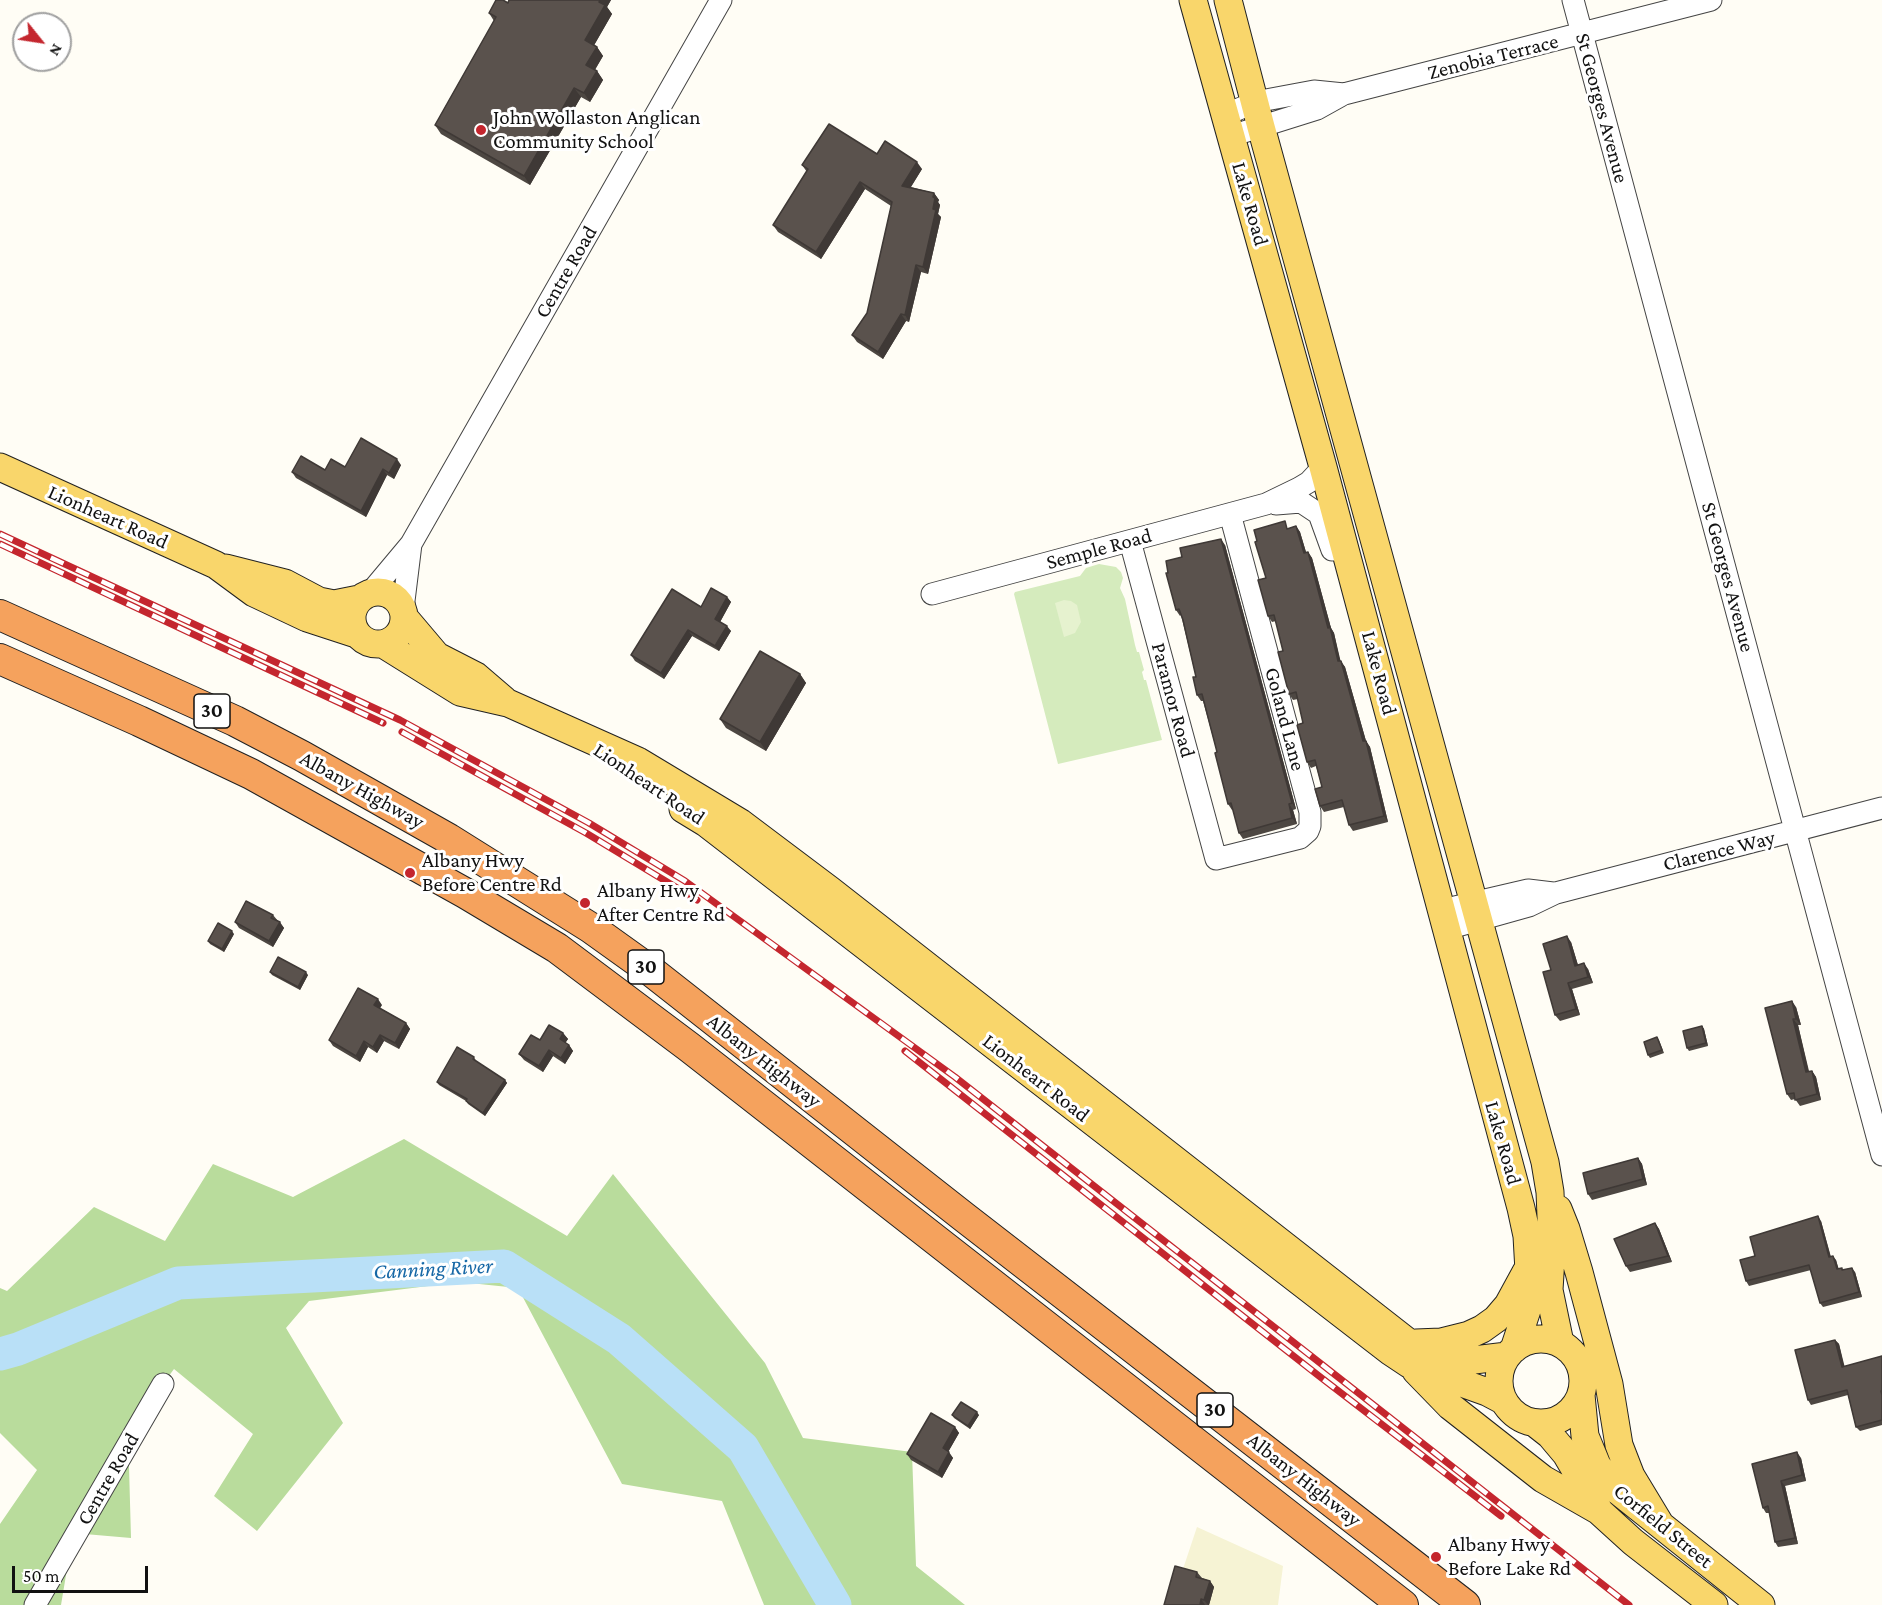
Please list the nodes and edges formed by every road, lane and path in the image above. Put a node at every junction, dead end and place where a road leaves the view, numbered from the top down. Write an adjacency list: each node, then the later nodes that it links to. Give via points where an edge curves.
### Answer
1 (721, 0): 14 (street, Centre Road)
2 (1193, 0): 8 (main road, Lake Road)
3 (1228, 0): 7 (main road, Lake Road)
4 (1573, 0): 6 (street, St Georges Avenue)
5 (1711, 0): 6 (street, Zenobia Terrace)
6 (1582, 34): 7 (street, Zenobia Terrace, via 1344,94 1314,90); 28 (street, St Georges Avenue)
7 (1258, 115): 8 (street, Zenobia Terrace); 30 (main road, Lake Road)
8 (1228, 125): 10 (main road, Lake Road)
9 (0, 467): 15 (main road, Lionheart Road)
10 (1323, 467): 11 (street, Semple Road, via 1299,488); 23 (main road, Lake Road)
11 (1266, 504): 12 (street, Semple Road); 23 (street, Semple Road, via 1301,502 1319,514 1356,641)
12 (1230, 514): 13 (street, Semple Road); 29 (street, Goland Lane, via 1312,819 1308,831 1300,838)
13 (1130, 542): 16 (street, Semple Road); 29 (street, Paramor Road)
14 (411, 544): 17 (street, Centre Road); 18 (street, Centre Road)
15 (216, 566): 17 (main road, Lionheart Road, via 285,582 319,601 334,604); 20 (main road, Lionheart Road, via 254,593 307,618)
16 (932, 594)
17 (364, 596): 18 (main road, via 386,593 399,602); 20 (main road, via 355,606 351,620)
18 (403, 613): 21 (main road, via 404,624 396,637); 24 (main road, Lionheart Road, via 437,656 476,676)
19 (0, 615): 25 (highway, Albany Highway / 30, via 235,721)
20 (356, 634): 21 (main road, via 368,643)
21 (383, 644): 24 (main road, Lionheart Road, via 460,692)
22 (0, 659): 26 (highway, Albany Highway / 30)
23 (1375, 660): 31 (main road, Lake Road)
24 (508, 703): 38 (main road, Lionheart Road, via 638,761 741,823 849,904)
25 (302, 756): 26 (highway); 34 (highway, Albany Highway / 30, via 439,833 591,928)
26 (285, 792): 35 (highway, Albany Highway / 30, via 557,948)
27 (1882, 807): 28 (street, Clarence Way)
28 (1796, 831): 30 (street, Clarence Way, via 1556,893 1528,890); 32 (street, St Georges Avenue)
29 (1216, 859)
30 (1476, 911): 31 (street, Clarence Way); 33 (main road, Lake Road)
31 (1444, 919): 36 (main road, Lake Road, via 1521,1208)
32 (1882, 1155)
33 (1550, 1192): 37 (main road, Lake Road, via 1549,1290); 45 (main road, via 1580,1272 1610,1384 1619,1445 1631,1476)
34 (964, 1217): 35 (highway); 48 (highway, Albany Highway / 30)
35 (944, 1248): 47 (highway, Albany Highway / 30)
36 (1530, 1265): 38 (main road, via 1508,1305 1482,1329); 39 (main road, Lake Road, via 1527,1311)
37 (1560, 1343): 39 (main road, via 1536,1339 1524,1342); 41 (main road, via 1574,1354 1583,1371)
38 (1409, 1353): 39 (main road, Lionheart Road, via 1430,1352 1474,1360); 42 (main road, Lionheart Road); 44 (main road, via 1450,1406 1543,1479)
39 (1511, 1353): 42 (main road, via 1499,1378)
40 (163, 1384): 46 (street, Centre Road)
41 (1581, 1395): 43 (main road, via 1568,1414); 45 (main road, Corfield Street, via 1585,1436 1597,1465 1620,1494)
42 (1504, 1401): 43 (main road, via 1523,1420)
43 (1536, 1424): 44 (main road, Corfield Street, via 1566,1454)
44 (1600, 1512): 49 (main road, Corfield Street)
45 (1660, 1524): 50 (main road, Corfield Street)
46 (35, 1605)
47 (1403, 1605)
48 (1465, 1605)
49 (1714, 1605)
50 (1761, 1605)

